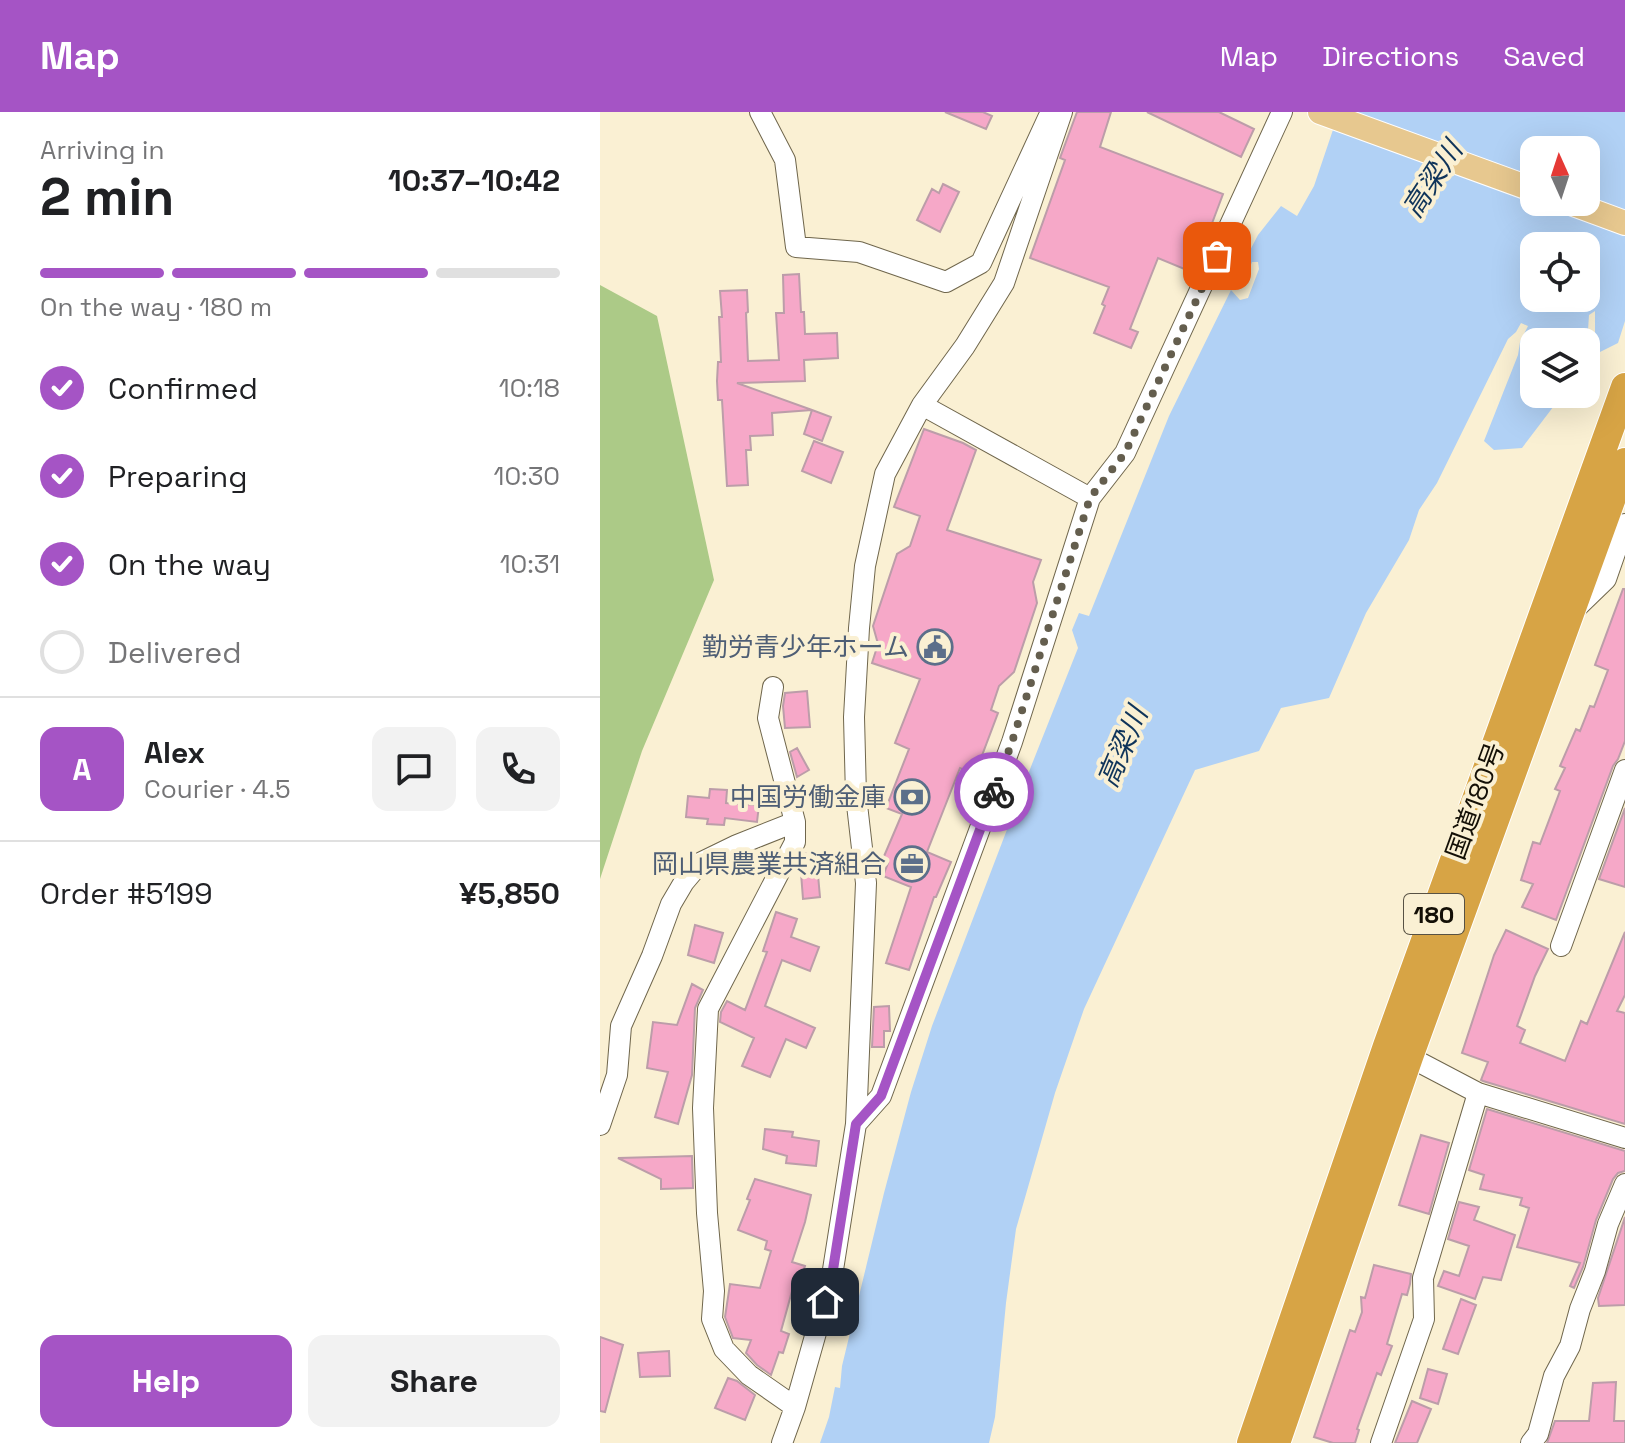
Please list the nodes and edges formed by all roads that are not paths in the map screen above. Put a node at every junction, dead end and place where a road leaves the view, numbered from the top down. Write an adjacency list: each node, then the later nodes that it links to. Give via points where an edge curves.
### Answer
1 (760, 112): 2 (street, via 785,160 796,247 859,252 946,282 981,263)
2 (1051, 112)
3 (1062, 112): 10 (street, via 1004,283)
4 (1282, 112): 12 (street, via 1125,453)
5 (1320, 112): 6 (main road)
6 (1520, 185)
7 (1600, 214): 8 (main road)
8 (1625, 223)
9 (1625, 387): 19 (highway, 国道180号 / 180)
10 (922, 405): 12 (street); 21 (street, via 885,474 865,566 859,628 856,796 866,883)
11 (1625, 462): 14 (highway, 国道180号 / 180)
12 (1090, 498): 21 (street, via 1012,742 881,1096)
13 (1625, 524): 14 (street, via 1606,579)
14 (1569, 615): 19 (highway, 国道180号 / 180)
15 (773, 687): 17 (street, via 768,718)
16 (1625, 770): 18 (street)
17 (795, 822): 22 (street, via 700,863 684,882 621,1026 617,1075); 25 (street, via 795,842 708,1009 703,1108 712,1319 724,1349 749,1375)
18 (1561, 946)
19 (1398, 1051): 20 (street); 27 (highway, 国道180号 / 180); 28 (highway, 国道180号 / 180)
20 (1478, 1093): 23 (street); 29 (street, via 1423,1278 1424,1319)
21 (856, 1124): 25 (street, via 832,1276)
22 (600, 1125)
23 (1625, 1138)
24 (1625, 1184): 30 (street)
25 (795, 1407): 26 (street)
26 (782, 1443)
27 (1251, 1443)
28 (1276, 1443)
29 (1381, 1443)
30 (1531, 1443)

